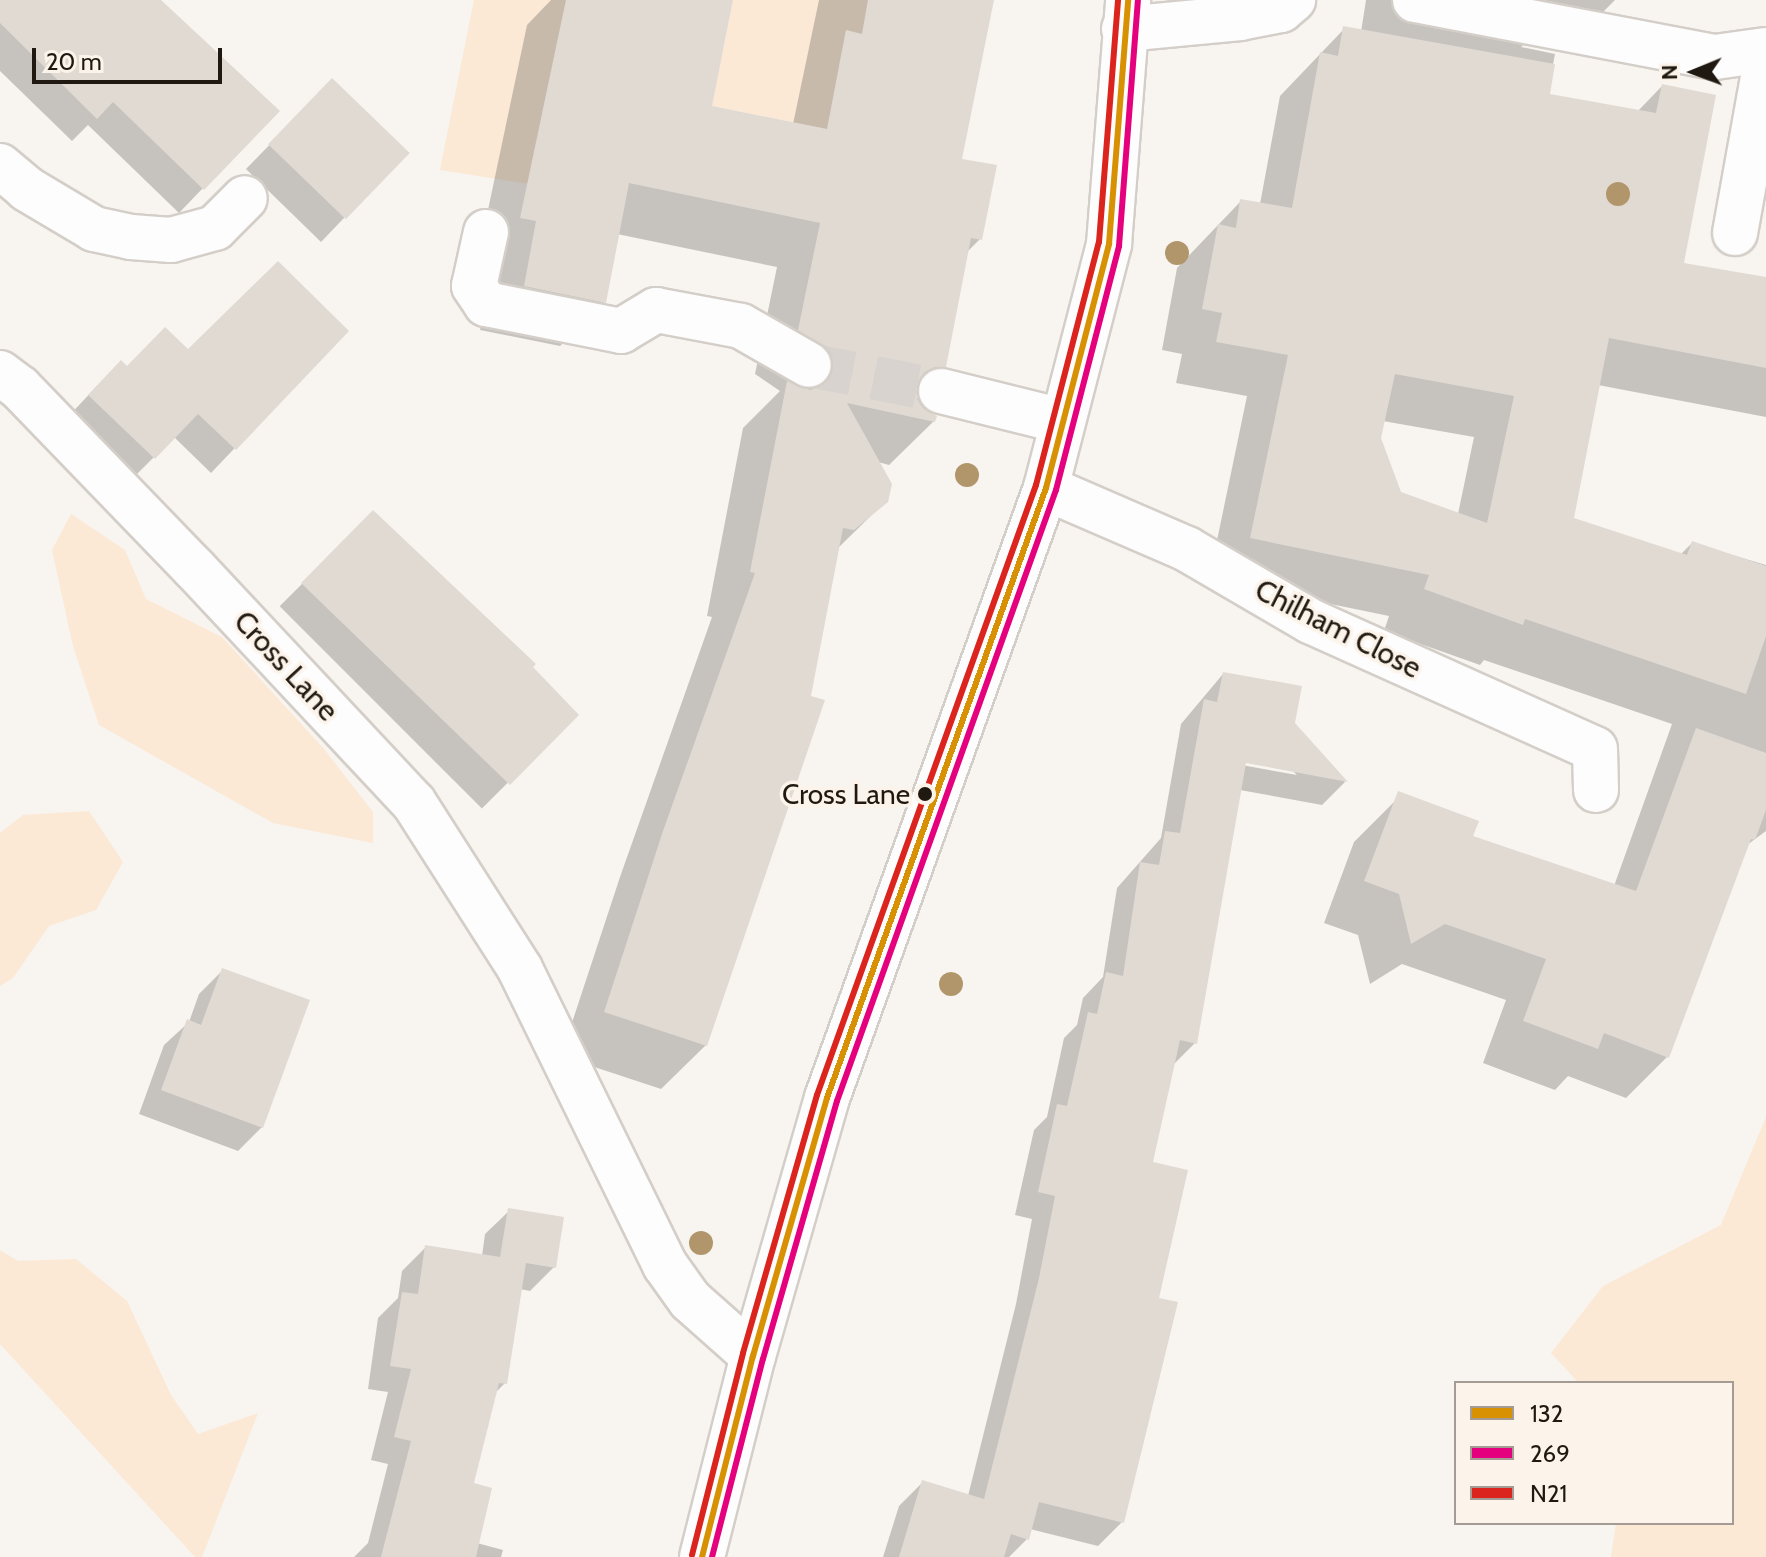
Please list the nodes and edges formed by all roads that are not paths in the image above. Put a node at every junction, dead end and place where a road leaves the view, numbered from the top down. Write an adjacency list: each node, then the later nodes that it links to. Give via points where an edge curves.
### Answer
1 (1293, 0): 3 (street, via 1281,10 1240,18)
2 (1415, 0): 4 (street, via 1715,57)
3 (1126, 14): 13 (street, via 1109,244)
4 (1766, 50)
5 (1766, 60): 9 (street)
6 (14, 177): 7 (street, via 94,229 131,237 171,240 215,228)
7 (245, 198)
8 (486, 232): 10 (street, via 474,286 486,304 621,331 656,310 741,326)
9 (1735, 233)
10 (809, 365)
11 (0, 373): 16 (street, Cross Lane, via 195,569 414,803 520,969 665,1265 690,1300)
12 (941, 391): 13 (street)
13 (1062, 421): 14 (street)
14 (1046, 488): 15 (street, Chilham Close, via 1187,549 1310,621 1595,749); 16 (street, via 855,1012)
15 (1596, 790)
16 (753, 1356): 17 (street)
17 (702, 1557)

